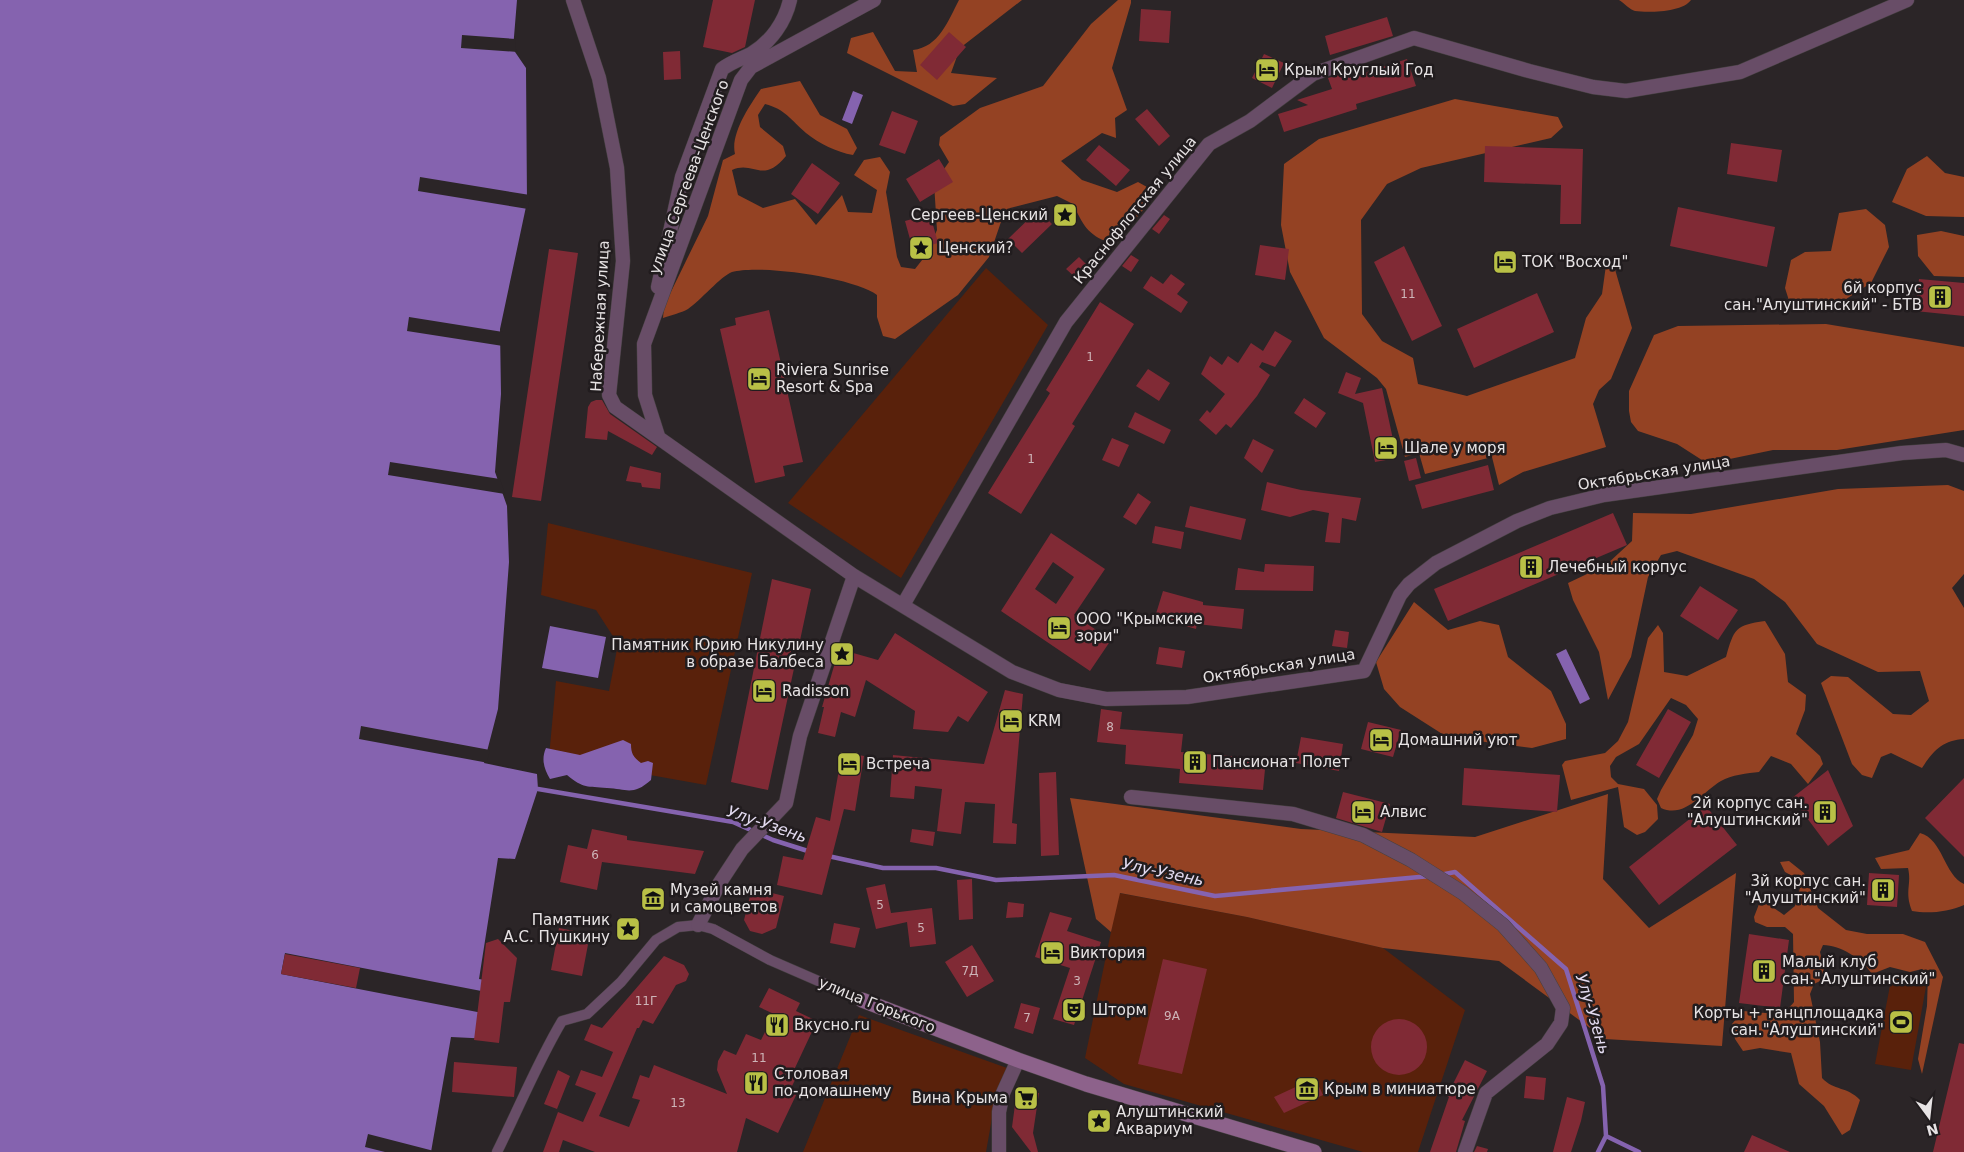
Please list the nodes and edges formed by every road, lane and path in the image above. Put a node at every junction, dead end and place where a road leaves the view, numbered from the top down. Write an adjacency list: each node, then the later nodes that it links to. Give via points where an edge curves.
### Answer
1 (573, 0): 6 (street, Набережная улица, via 599,78 617,168 623,261 609,395 616,407)
2 (790, 0): 5 (street, via 786,17 769,39 751,54 722,69 682,177)
3 (874, 0): 5 (street, улица Сергеева-Ценского, via 751,67 741,80)
4 (1906, 0): 9 (street, Краснофлотская улица, via 1740,72 1626,91 1593,87 1414,38 1313,74 1250,122 1209,144 1066,322)
5 (653, 324): 6 (street, улица Сергеева-Ценского, via 644,344 645,395)
6 (658, 436): 8 (street, Набережная улица)
7 (1964, 455): 9 (street, Октябрьская улица, via 1946,450 1902,452 1604,495 1550,508 1516,521 1436,563 1409,584 1400,595 1364,671 1197,696 1106,699 1059,690 1012,672)
8 (854, 576): 9 (street, Октябрьская улица); 11 (street, via 800,736 786,803 742,848 718,884)
9 (904, 605)
10 (1131, 797): 17 (street, via 1293,814 1362,835 1463,893 1503,925 1541,968 1562,1008 1561,1024 1547,1044 1486,1093)
11 (698, 925): 12 (street, улица Горького, via 713,929 770,960); 14 (street, via 678,927 656,940 621,982 588,1014 562,1021 540,1058)
12 (862, 1000): 13 (main road, улица Горького)
13 (1018, 1060): 15 (street, via 1003,1093 999,1112); 16 (main road, улица Горького, via 1086,1084)
14 (497, 1152)
15 (999, 1152)
16 (1314, 1152)
17 (1465, 1152)

